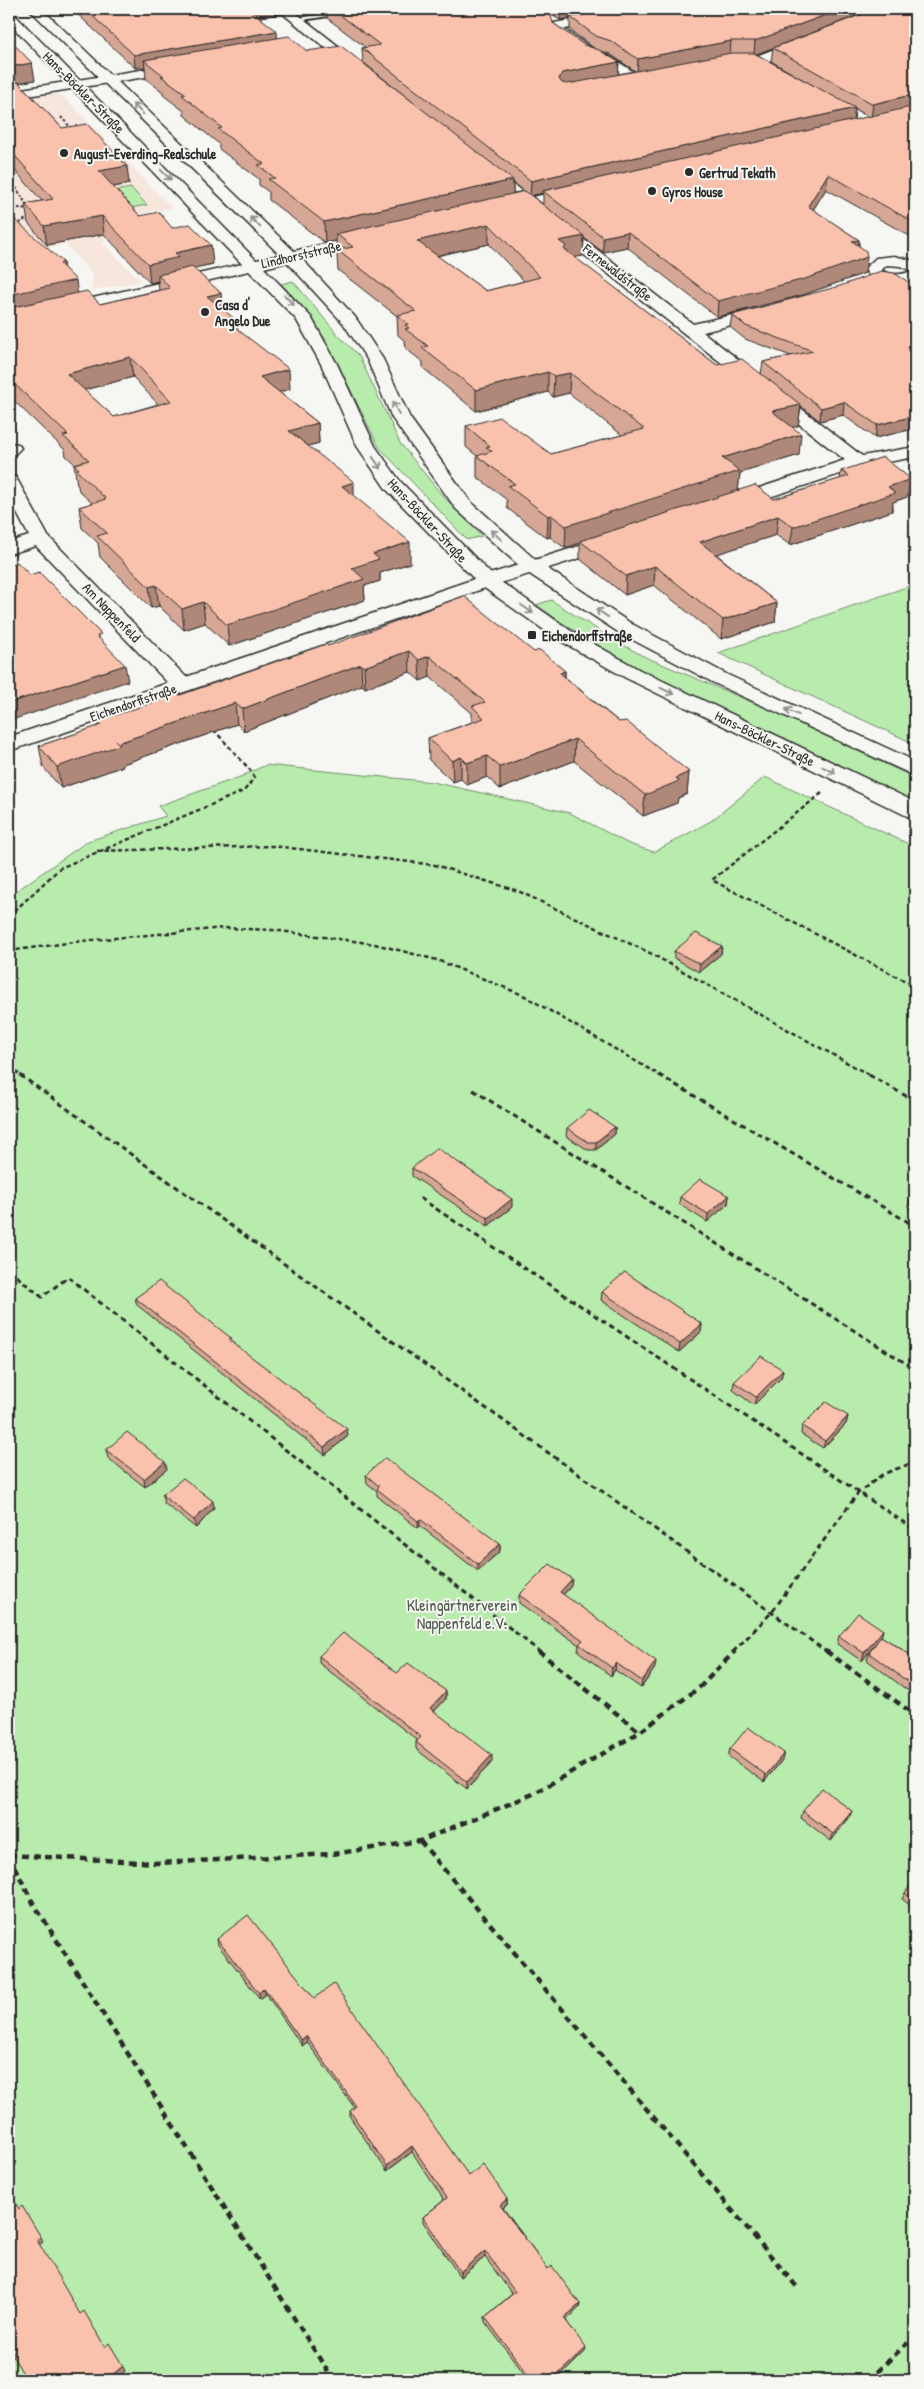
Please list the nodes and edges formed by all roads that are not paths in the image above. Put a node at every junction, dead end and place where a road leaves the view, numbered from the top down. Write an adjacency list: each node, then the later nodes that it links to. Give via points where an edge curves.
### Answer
1 (35, 9): 15 (street, Hans-Böckler-Straße)
2 (283, 9): 8 (street)
3 (368, 9): 8 (lane)
4 (643, 9): 9 (street, via 636,14)
5 (856, 9): 14 (street, via 869,18 750,61)
6 (9, 16): 19 (street, Hans-Böckler-Straße)
7 (544, 18): 9 (street)
8 (297, 20): 10 (street)
9 (558, 26): 16 (street, via 559,32 590,54)
10 (328, 43): 11 (street); 17 (street)
11 (309, 46)
12 (193, 65): 15 (street)
13 (674, 71): 16 (street)
14 (773, 71)
15 (106, 79): 19 (street); 31 (street, Hans-Böckler-Straße, one-way to 15)
16 (635, 79): 18 (street)
17 (375, 81)
18 (617, 82)
19 (76, 84): 21 (street); 33 (street, Hans-Böckler-Straße, one-way to 33)
20 (808, 90): 23 (street)
21 (9, 95)
22 (889, 120): 23 (street)
23 (871, 124): 24 (street)
24 (853, 128)
25 (474, 162): 27 (street, Fernewaldstraße)
26 (596, 186): 27 (street)
27 (528, 202): 28 (street); 40 (street, Fernewaldstraße)
28 (483, 213)
29 (384, 235): 31 (street, Lindhorststraße)
30 (915, 251): 32 (street)
31 (290, 256): 33 (street, Lindhorststraße); 48 (street, Hans-Böckler-Straße, one-way to 31, via 463,505 401,418 375,359 354,327)
32 (900, 261): 34 (street); 35 (street, via 876,264 874,272)
33 (255, 265): 39 (street, Lindhorststraße); 49 (street, Hans-Böckler-Straße, one-way to 49, via 303,317 329,364 366,446 393,485)
34 (915, 268)
35 (879, 275): 36 (street, via 894,279); 37 (street)
36 (915, 276)
37 (863, 281)
38 (785, 308): 40 (street)
39 (9, 322)
40 (690, 330): 42 (street, Fernewaldstraße)
41 (915, 452): 42 (street)
42 (858, 462): 44 (street)
43 (9, 481): 46 (street, Am Nappenfeld)
44 (715, 508)
45 (633, 535): 48 (street, Eichendorffstraße)
46 (40, 539): 47 (street); 50 (street, Am Nappenfeld)
47 (9, 548)
48 (532, 567): 49 (street, Eichendorffstraße); 52 (street, Hans-Böckler-Straße, one-way to 48, via 721,679 625,628)
49 (487, 582): 50 (street, Eichendorffstraße); 53 (street, Hans-Böckler-Straße, one-way to 53, via 564,635 633,674)
50 (183, 686): 51 (street, Eichendorffstraße)
51 (9, 744)
52 (915, 769)
53 (915, 811)

